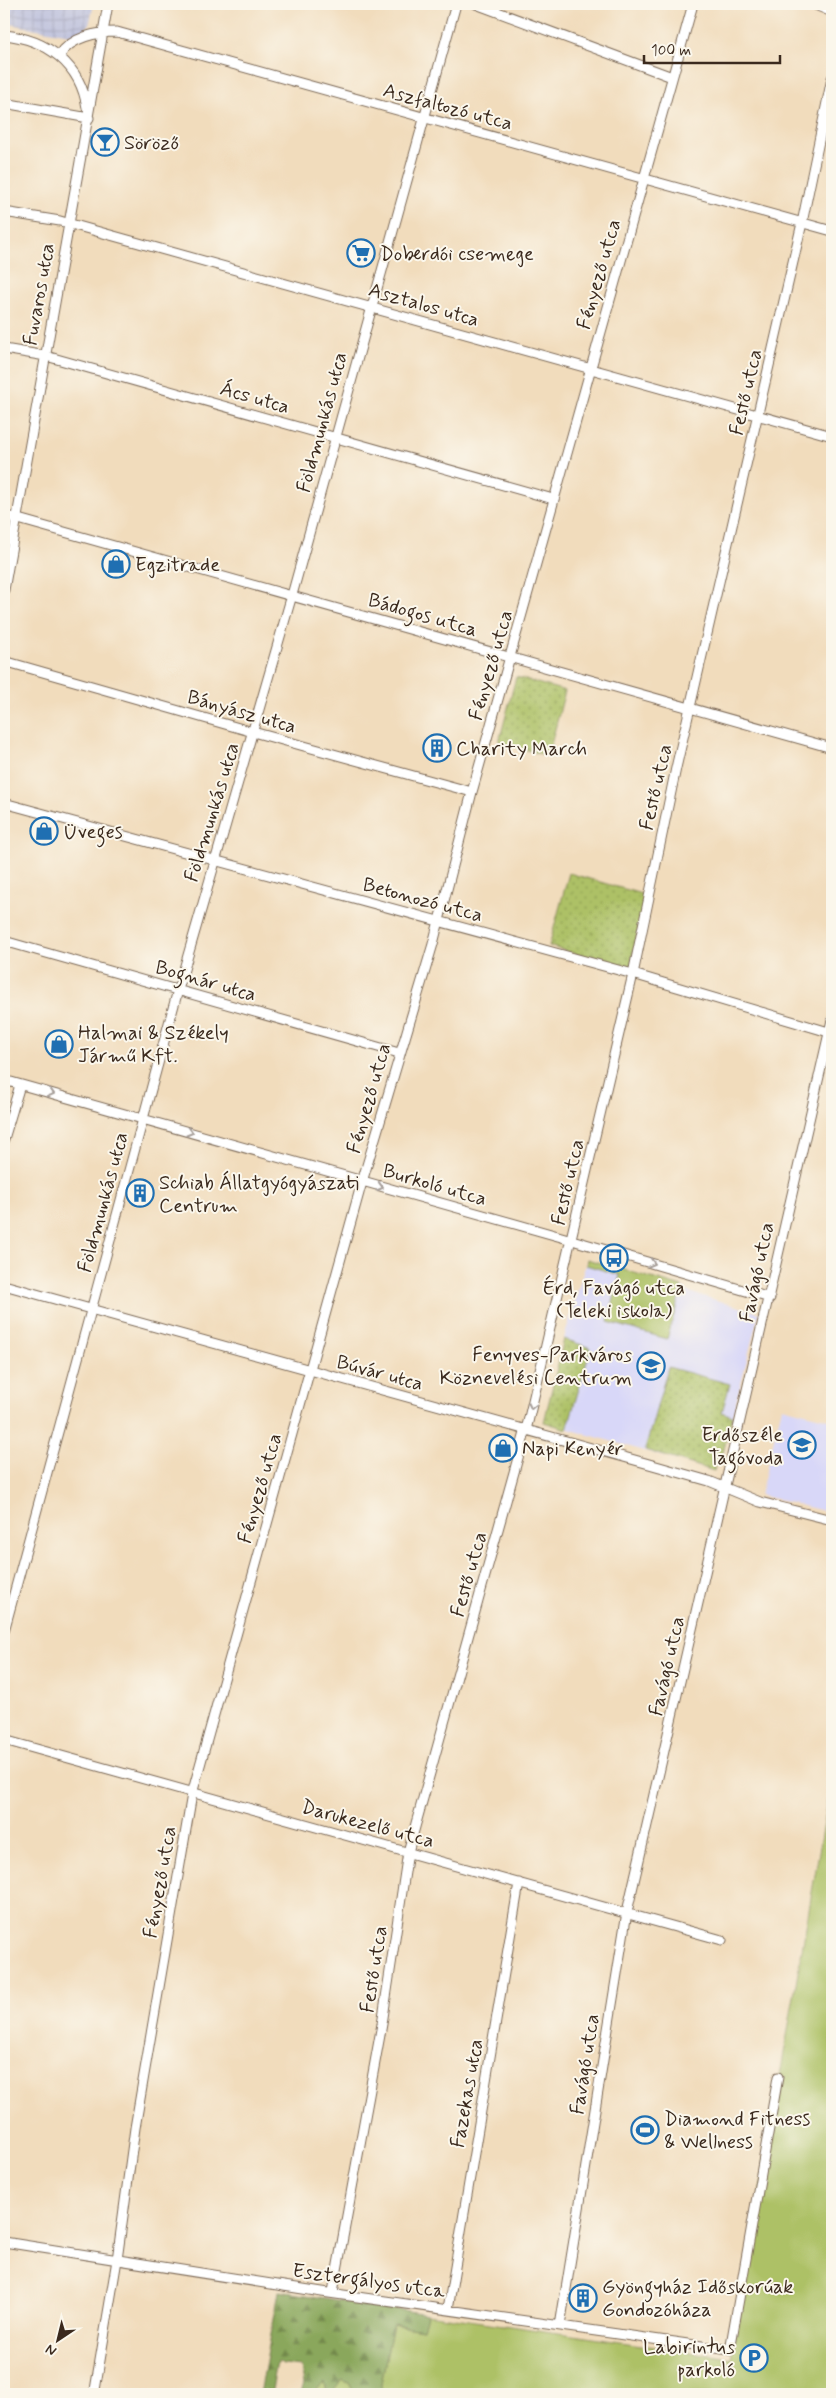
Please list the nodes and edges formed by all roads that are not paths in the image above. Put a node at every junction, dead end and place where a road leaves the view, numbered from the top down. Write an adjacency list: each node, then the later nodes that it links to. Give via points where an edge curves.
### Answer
1 (108, 4): 7 (street, Fuvaros utca)
2 (456, 4): 14 (street, Földmunkás utca)
3 (476, 4): 10 (street)
4 (693, 4): 10 (street, Fényező utca)
5 (812, 4): 6 (street)
6 (832, 12)
7 (103, 32): 9 (street, Aszfaltozó utca, via 65,47); 13 (street, Fuvaros utca); 14 (street, Aszfaltozó utca, via 117,32)
8 (4, 35): 9 (street, via 27,39)
9 (60, 55): 13 (street, via 80,81)
10 (672, 77): 15 (street, Fényező utca)
11 (832, 78): 17 (street, Festő utca)
12 (4, 102): 13 (street)
13 (89, 118): 18 (street, Fuvaros utca)
14 (425, 118): 15 (street, Aszfaltozó utca); 20 (street, Földmunkás utca)
15 (644, 179): 17 (street, Aszfaltozó utca); 23 (street, Fényező utca)
16 (4, 212): 18 (street, Asztalos utca)
17 (802, 223): 19 (street, Aszfaltozó utca); 24 (street, Festő utca)
18 (68, 224): 20 (street, Asztalos utca); 22 (street, Fuvaros utca)
19 (832, 231)
20 (371, 307): 23 (street, Asztalos utca); 26 (street, Földmunkás utca)
21 (4, 349): 22 (street, Ács utca)
22 (46, 356): 26 (street, Ács utca); 29 (street, Fuvaros utca)
23 (589, 369): 24 (street, Asztalos utca); 27 (street, Fényező utca)
24 (758, 414): 25 (street, Asztalos utca); 34 (street, Festő utca)
25 (832, 436)
26 (336, 438): 27 (street, Ács utca); 31 (street, Földmunkás utca)
27 (553, 498): 32 (street, Fényező utca)
28 (4, 515): 29 (street, Bádogos utca)
29 (16, 519): 30 (street, Fuvaros utca); 31 (street, Bádogos utca)
30 (4, 590)
31 (292, 595): 32 (street, Bádogos utca); 35 (street, Földmunkás utca)
32 (511, 657): 34 (street, Bádogos utca); 37 (street, Fényező utca)
33 (4, 661): 35 (street, Bányász utca)
34 (691, 708): 36 (street, Bádogos utca); 42 (street, Festő utca)
35 (253, 732): 37 (street, Bányász utca); 39 (street, Földmunkás utca)
36 (832, 748)
37 (472, 792): 40 (street, Fényező utca)
38 (4, 803): 39 (street, Betonozó utca)
39 (214, 861): 40 (street, Betonozó utca); 43 (street, Földmunkás utca)
40 (438, 920): 42 (street, Betonozó utca); 46 (street, Fényező utca)
41 (4, 941): 43 (street, Bognár utca)
42 (633, 974): 45 (street, Betonozó utca); 52 (street, Festő utca)
43 (178, 990): 46 (street, Bognár utca); 49 (street, Földmunkás utca)
44 (832, 1020): 45 (street, Favágó utca)
45 (831, 1032): 54 (street, Favágó utca, via 787,1208)
46 (399, 1053): 51 (street, Fényező utca)
47 (4, 1080): 48 (street, Burkoló utca)
48 (20, 1085): 49 (street, Burkoló utca, one-way to 49); 50 (street)
49 (143, 1119): 51 (street, Burkoló utca, one-way to 51); 55 (street, Földmunkás utca)
50 (4, 1139)
51 (362, 1182): 52 (street, Burkoló utca, one-way to 52); 56 (street, Fényező utca)
52 (572, 1240): 54 (street, Burkoló utca, one-way to 54); 57 (street, Festő utca, one-way to 57)
53 (4, 1285): 55 (street, Búvár utca)
54 (770, 1298): 58 (street, Favágó utca)
55 (92, 1308): 56 (street, Búvár utca); 60 (street, Földmunkás utca)
56 (310, 1371): 57 (street, Búvár utca); 62 (street, Fényező utca)
57 (526, 1430): 58 (street, Búvár utca); 63 (street, Festő utca)
58 (724, 1487): 59 (street, Búvár utca, via 760,1502); 65 (street, Favágó utca)
59 (832, 1520)
60 (4, 1631)
61 (4, 1740): 62 (street, Darukezelő utca)
62 (192, 1794): 63 (street, Darukezelő utca); 69 (street, Fényező utca, via 135,2128)
63 (408, 1852): 64 (street, Darukezelő utca); 70 (street, Festő utca, via 382,2024)
64 (519, 1883): 65 (street, Darukezelő utca); 71 (street, Fazekas utca)
65 (627, 1912): 66 (street, Darukezelő utca); 72 (street, Favágó utca)
66 (722, 1940)
67 (778, 2077): 72 (street, Esztergályos utca, via 730,2350)
68 (4, 2242): 69 (street, Esztergályos utca)
69 (117, 2260): 70 (street, Esztergályos utca); 73 (street, Fényező utca)
70 (332, 2292): 71 (street, Esztergályos utca)
71 (448, 2309): 72 (street, Esztergályos utca)
72 (560, 2326)
73 (96, 2390)

